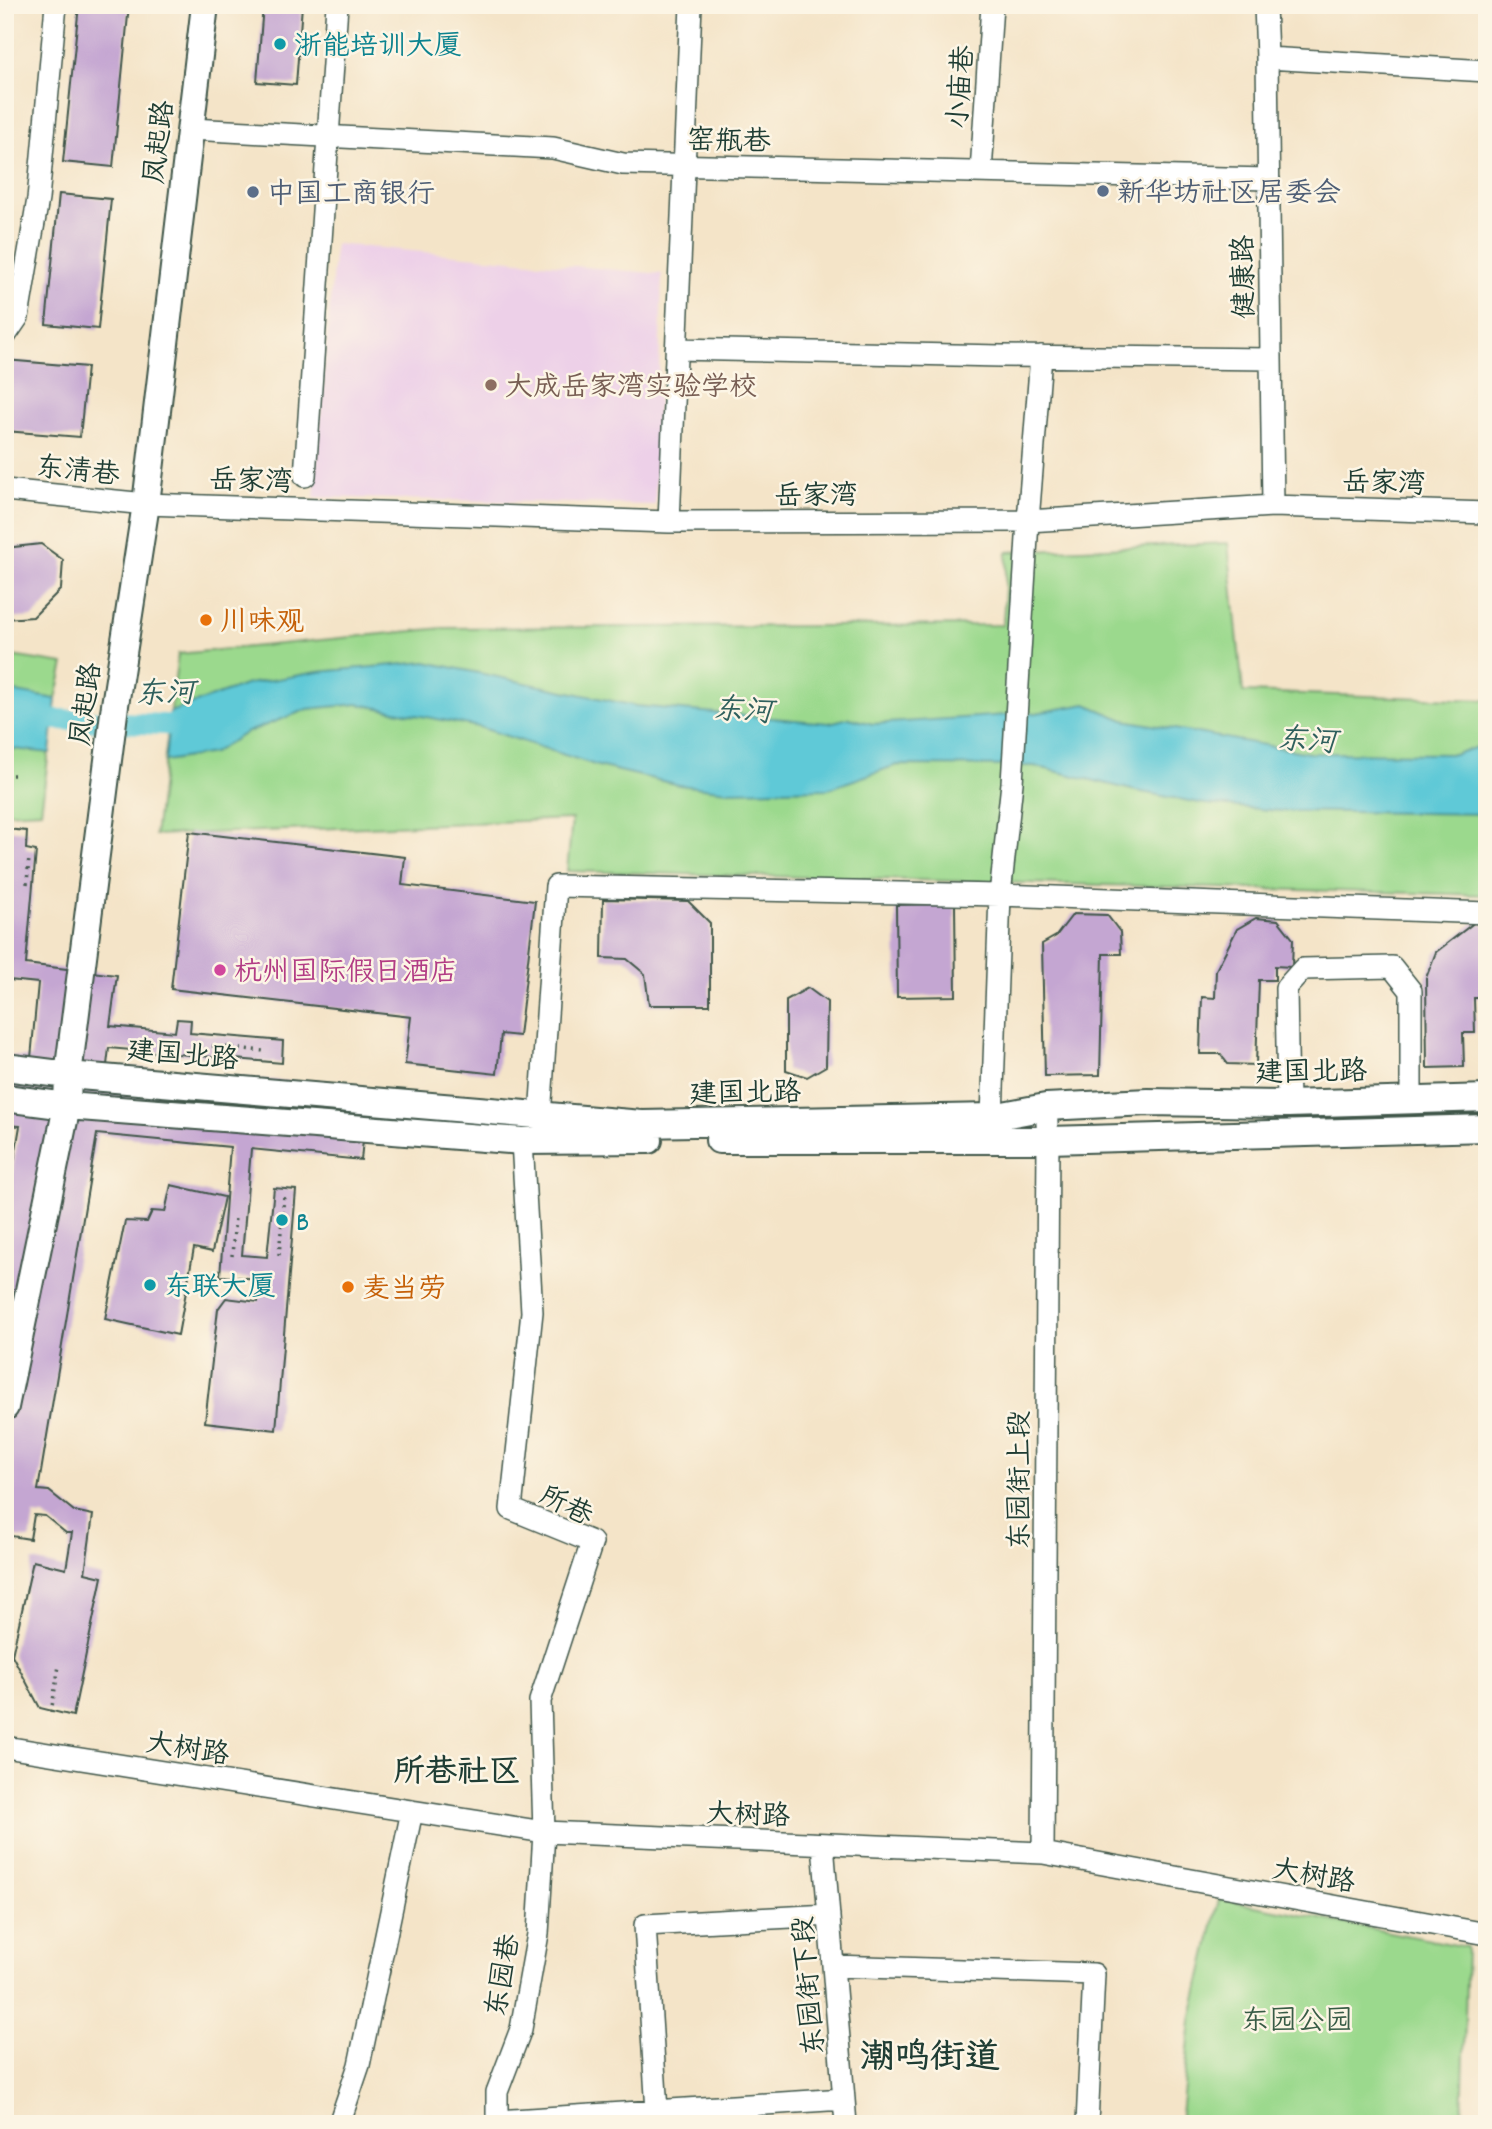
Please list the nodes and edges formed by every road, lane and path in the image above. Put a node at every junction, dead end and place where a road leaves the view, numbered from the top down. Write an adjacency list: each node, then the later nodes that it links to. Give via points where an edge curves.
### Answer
1 (56, 5): 14 (street, via 38,199 18,317)
2 (205, 5): 9 (main road, 凤起路)
3 (337, 5): 10 (street)
4 (691, 5): 11 (street)
5 (992, 5): 12 (street, 小庙巷)
6 (1265, 5): 7 (street, 健康路)
7 (1267, 58): 8 (street); 13 (street, 健康路)
8 (1487, 71)
9 (190, 130): 10 (street, 窑瓶巷); 20 (main road, 凤起路)
10 (329, 137): 11 (street, 窑瓶巷, via 553,148 623,164); 18 (street)
11 (684, 166): 12 (street, 窑瓶巷); 15 (street)
12 (981, 172): 13 (street, 窑瓶巷)
13 (1269, 178): 17 (street, 健康路)
14 (5, 336)
15 (676, 349): 16 (street); 24 (street)
16 (1041, 356): 17 (street); 23 (street)
17 (1271, 359): 21 (street, 健康路)
18 (305, 476)
19 (5, 490): 20 (street, 东清巷)
20 (146, 504): 24 (street, 岳家湾); 34 (main road, 凤起路, via 115,705)
21 (1273, 506): 22 (street, 岳家湾); 23 (street, 岳家湾)
22 (1487, 513)
23 (1028, 521): 24 (street, 岳家湾); 29 (street, via 1012,783)
24 (668, 522)
25 (5, 775): 26 (path)
26 (19, 775)
27 (29, 857): 28 (path)
28 (27, 884)
29 (1000, 895): 30 (street); 41 (street, via 556,886); 42 (street)
30 (1487, 913)
31 (212, 1046): 32 (path)
32 (264, 1051)
33 (5, 1067): 34 (main road, 建国北路)
34 (68, 1075): 39 (main road, 凤起路); 41 (main road, 建国北路)
35 (5, 1098): 39 (main road, 建国北路)
36 (1487, 1098): 37 (main road, 建国北路)
37 (1411, 1099): 38 (main road, 建国北路); 38 (street, via 1411,992 1392,967 1303,969 1286,988)
38 (1288, 1104): 40 (main road, 建国北路, via 1148,1102)
39 (68, 1106): 45 (main road, 建国北路); 50 (main road, 凤起路)
40 (1046, 1107): 42 (main road, 建国北路); 44 (street, 东园街上段)
41 (540, 1116): 42 (main road, 建国北路, via 642,1124)
42 (992, 1117)
43 (1487, 1128): 44 (main road, 建国北路)
44 (1048, 1140): 45 (main road, 建国北路); 57 (street, 东园街上段)
45 (522, 1141): 55 (street, 所巷, via 532,1312 511,1508 592,1542 540,1700)
46 (284, 1196): 48 (path)
47 (235, 1217): 49 (path)
48 (279, 1255)
49 (232, 1256)
50 (5, 1407)
51 (59, 1666): 52 (path)
52 (51, 1712)
53 (5, 1747): 54 (street, 大树路)
54 (412, 1811): 55 (street, 大树路); 64 (street, via 359,2065)
55 (544, 1832): 56 (street, 大树路); 63 (street, 东园巷, via 538,1934 521,2029 497,2092)
56 (823, 1844): 57 (street, 大树路); 58 (street, 东园街下段)
57 (1043, 1853): 59 (street, 大树路)
58 (829, 1915): 60 (street, 东园街下段); 62 (street, via 645,1925)
59 (1487, 1934)
60 (833, 1966): 61 (street, 东园街下段); 66 (street, via 1094,1974)
61 (844, 2099): 62 (street); 65 (street, 东园街下段)
62 (657, 2111): 63 (street)
63 (497, 2122)
64 (338, 2124)
65 (846, 2124)
66 (1087, 2124)

